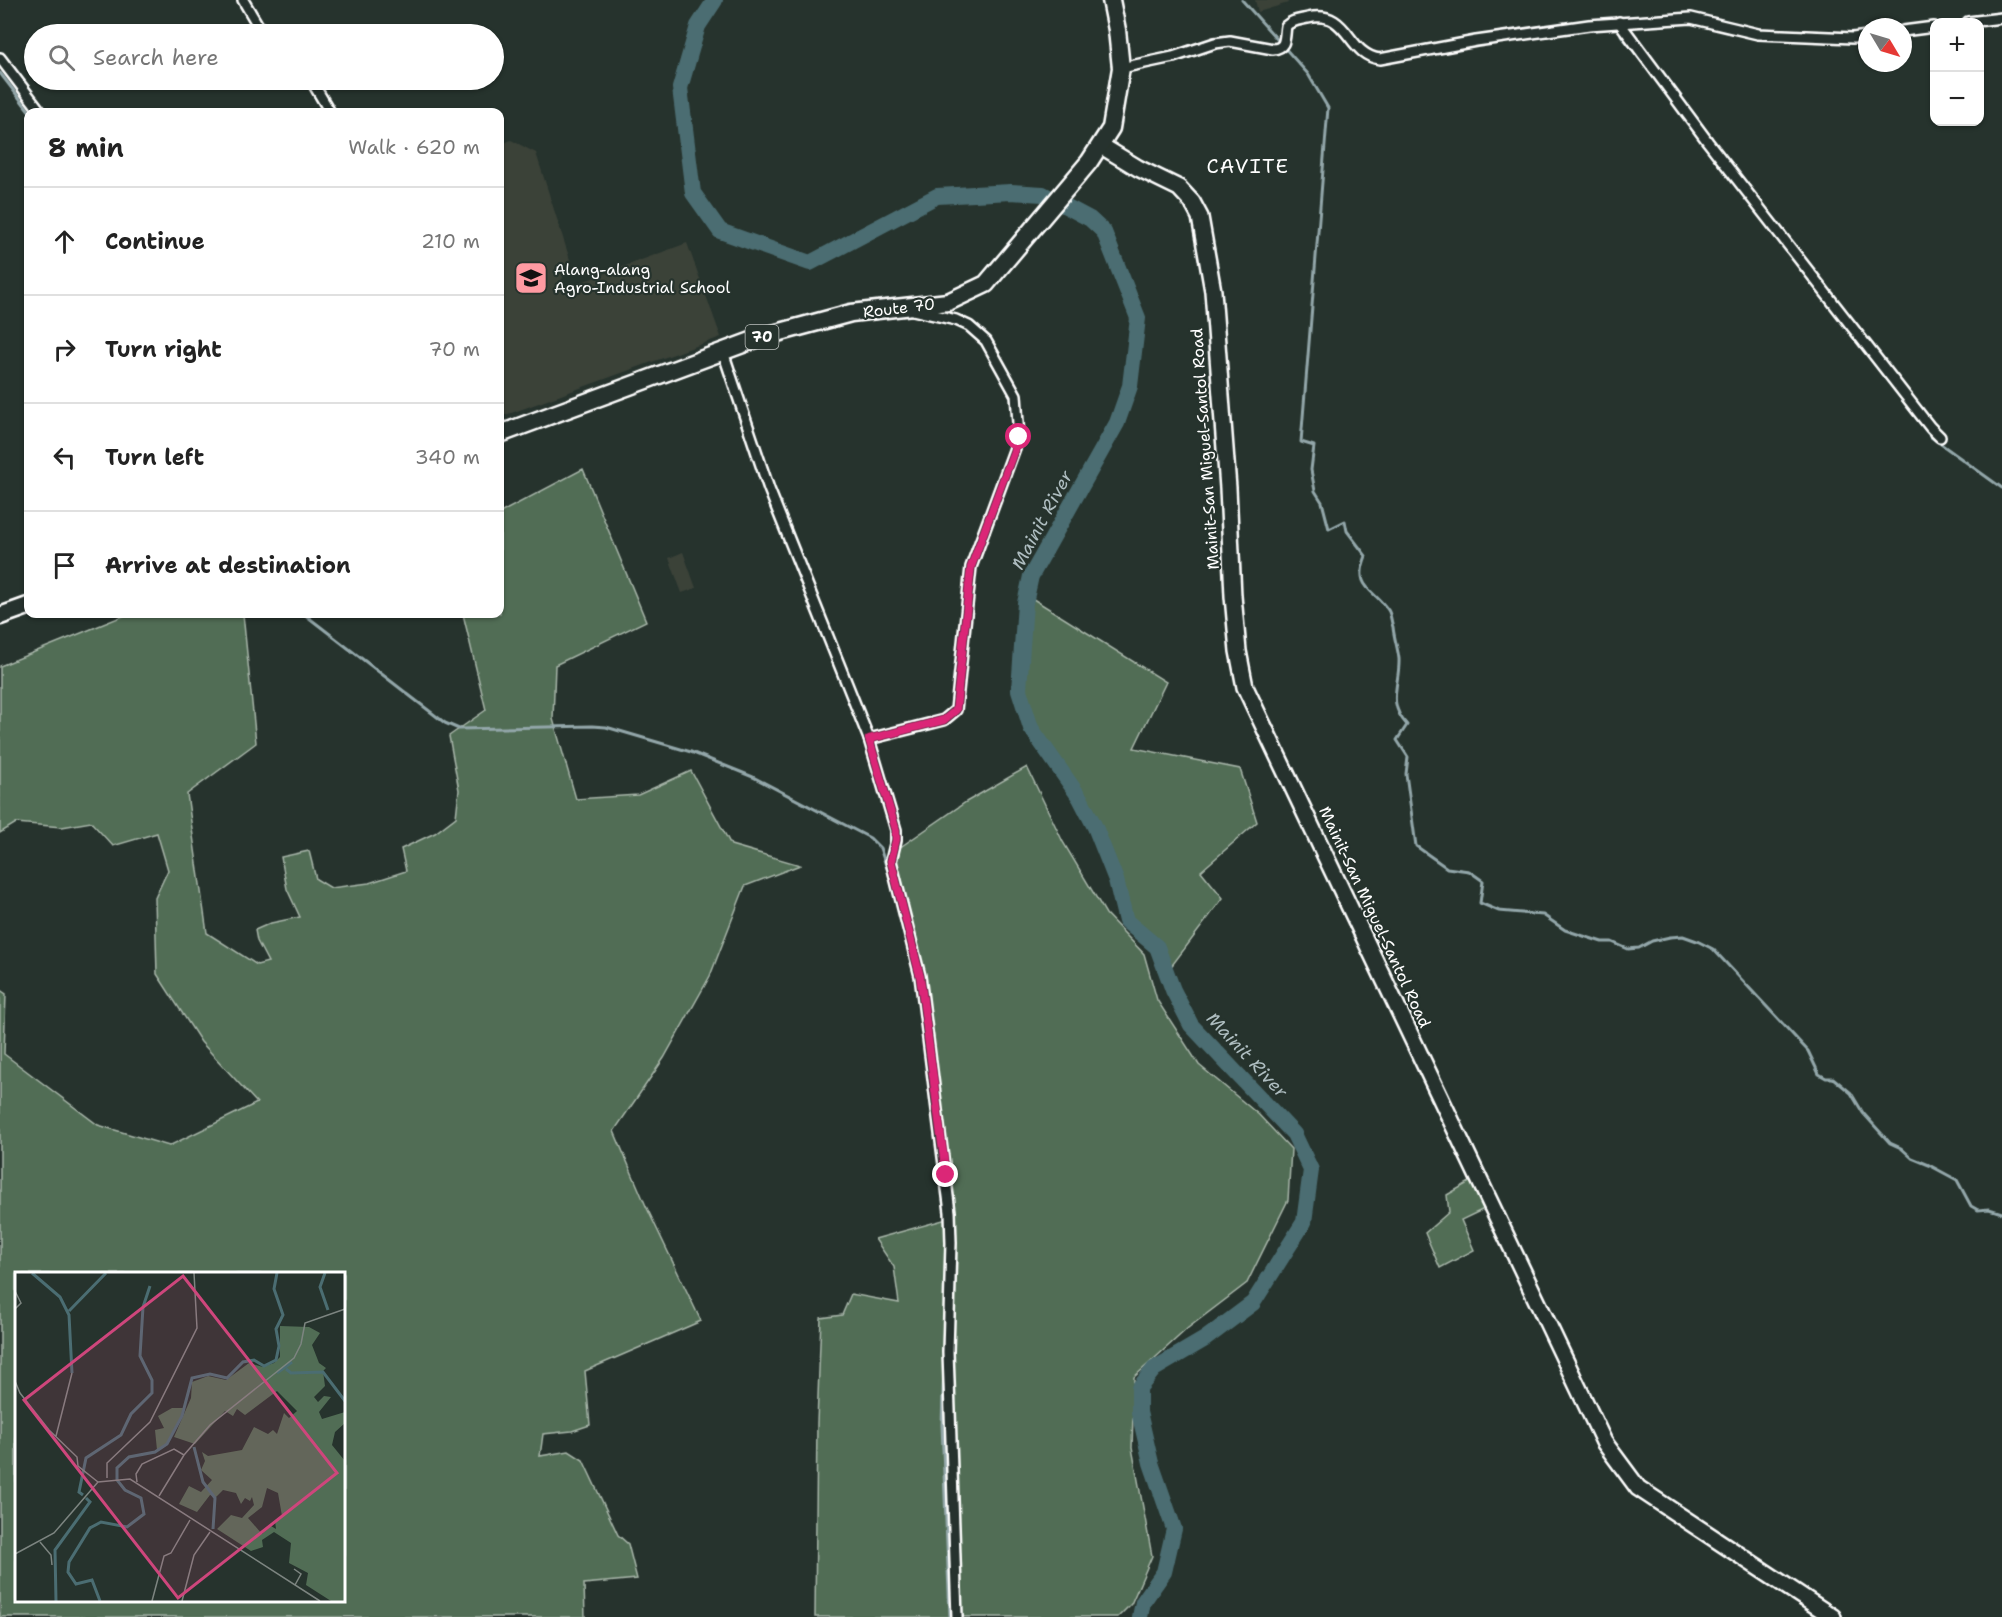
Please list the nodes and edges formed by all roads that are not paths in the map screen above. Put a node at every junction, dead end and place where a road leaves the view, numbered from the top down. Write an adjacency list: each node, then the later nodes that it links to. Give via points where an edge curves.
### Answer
1 (243, 0): 6 (street)
2 (1111, 0): 11 (highway, Route 70 / 70)
3 (2002, 18): 4 (street)
4 (1984, 20)
5 (1619, 22): 9 (street, via 1691,18 1758,34); 11 (street, via 1476,41 1380,59 1364,54 1339,23 1318,16 1291,22 1286,26 1282,46 1273,49 1230,41); 21 (street, via 1708,142)
6 (257, 24)
7 (1930, 28): 8 (street)
8 (1912, 30)
9 (1858, 37)
10 (0, 58): 12 (street)
11 (1121, 68): 17 (highway, Route 70 / 70, via 1111,128)
12 (24, 90)
13 (24, 90): 15 (street)
14 (317, 90): 16 (street)
15 (38, 108)
16 (328, 108)
17 (1100, 145): 18 (highway, Route 70 / 70, via 986,284 948,302); 26 (main road, Mainit-San Miguel-Santol Road, via 1179,188 1200,217 1213,291 1233,596 1245,687 1604,1442 1638,1488)
18 (902, 307): 19 (highway, Route 70 / 70, via 851,313); 24 (street, via 956,320 986,341 1016,395 1019,437 971,567 956,710 944,720)
19 (723, 352): 20 (highway, Route 70 / 70); 24 (street, via 769,489)
20 (504, 433)
21 (1940, 437)
22 (24, 607): 23 (highway)
23 (0, 616)
24 (869, 739): 25 (street, via 896,830 891,861 920,976 946,1175)
25 (957, 1617)
26 (1833, 1617)

